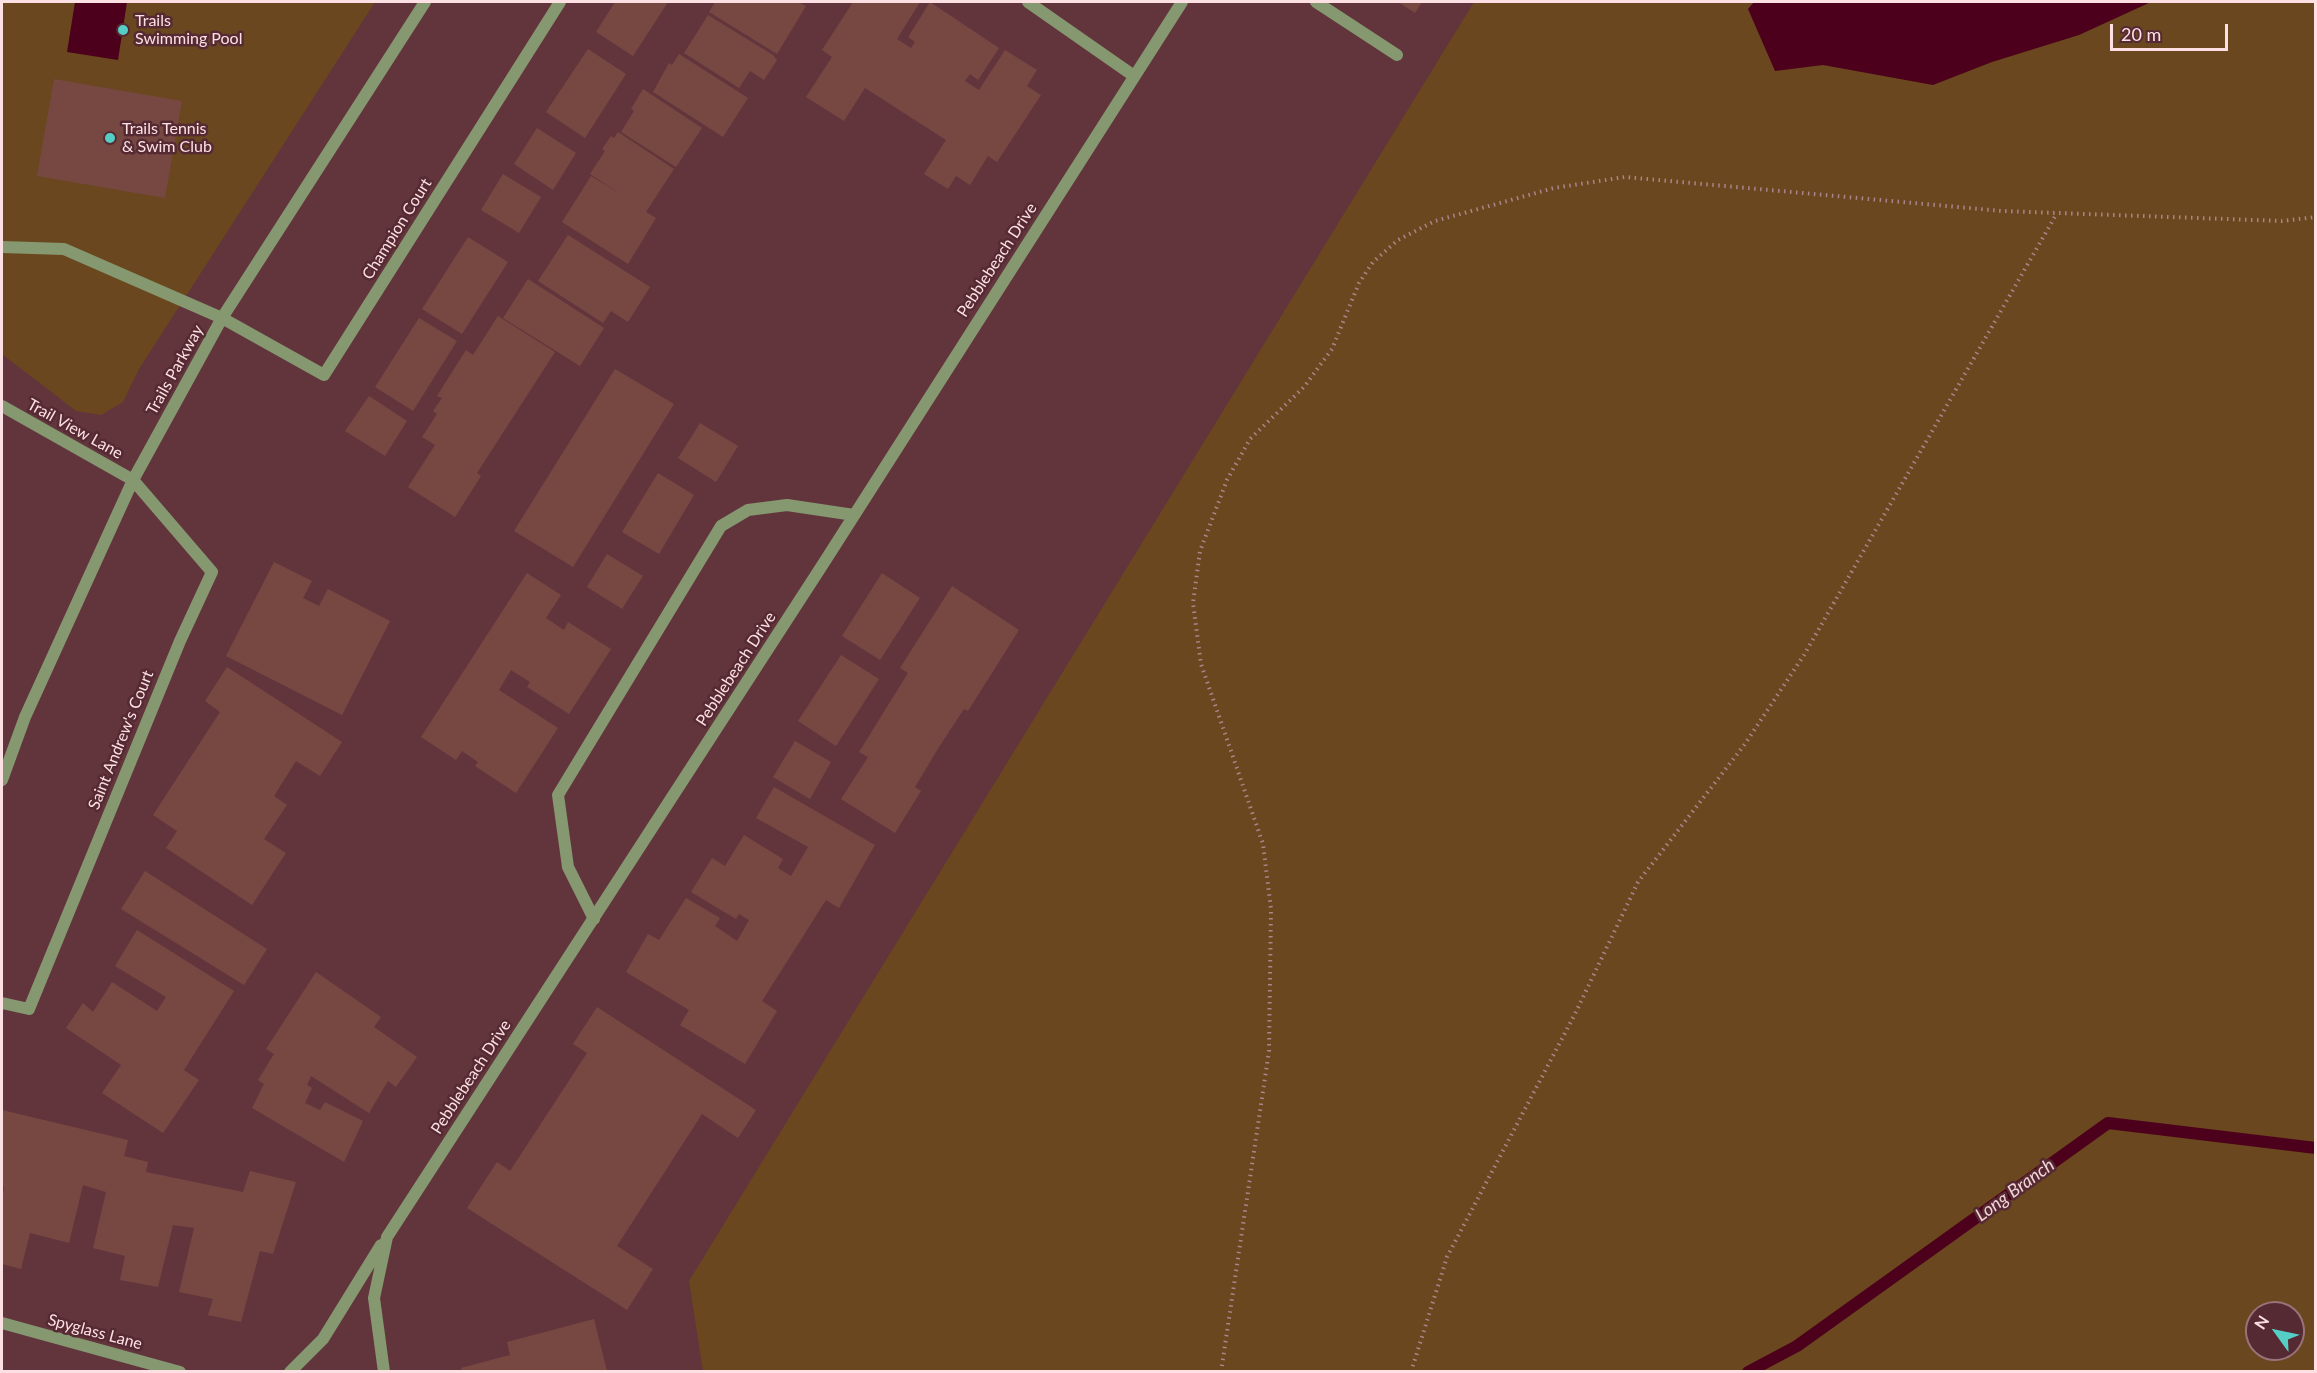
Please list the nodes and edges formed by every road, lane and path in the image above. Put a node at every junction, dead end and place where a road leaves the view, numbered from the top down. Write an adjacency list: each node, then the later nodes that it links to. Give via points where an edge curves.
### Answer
1 (425, 2): 11 (street, Trails Parkway)
2 (560, 2): 11 (street, Champion Court, via 324,375)
3 (1028, 2): 7 (street)
4 (1182, 2): 7 (street, Pebblebeach Drive)
5 (1316, 2): 6 (street)
6 (1397, 55)
7 (1134, 76): 14 (street, Pebblebeach Drive)
8 (2057, 213): 9 (path, via 2282,220); 23 (path, via 1625,177 1554,188 1436,221 1398,240 1373,262 1359,283 1332,349 1304,387 1250,439 1227,480 1200,551 1193,603 1201,664 1263,844 1271,909 1269,1051); 24 (path, via 1804,655 1745,744 1638,882 1575,1014 1447,1257)
9 (2316, 217)
10 (2, 246): 11 (street, via 64,249)
11 (222, 318): 13 (street, Trails Parkway)
12 (2, 406): 13 (street, Trail View Lane)
13 (134, 480): 15 (street, Trails Parkway, via 25,717); 17 (street, Saint Andrew's Court, via 213,572 180,641 29,1009)
14 (854, 515): 16 (street, Pebblebeach Drive); 16 (street, via 787,505 748,510 722,526 558,795 568,867)
15 (2, 780)
16 (594, 919): 18 (street, Pebblebeach Drive)
17 (2, 1003)
18 (387, 1237): 21 (street, via 323,1339); 22 (street, Pebblebeach Drive, via 374,1299)
19 (2, 1323): 20 (street, Spyglass Lane)
20 (180, 1371)
21 (290, 1371)
22 (384, 1371)
23 (1221, 1371)
24 (1411, 1371)

